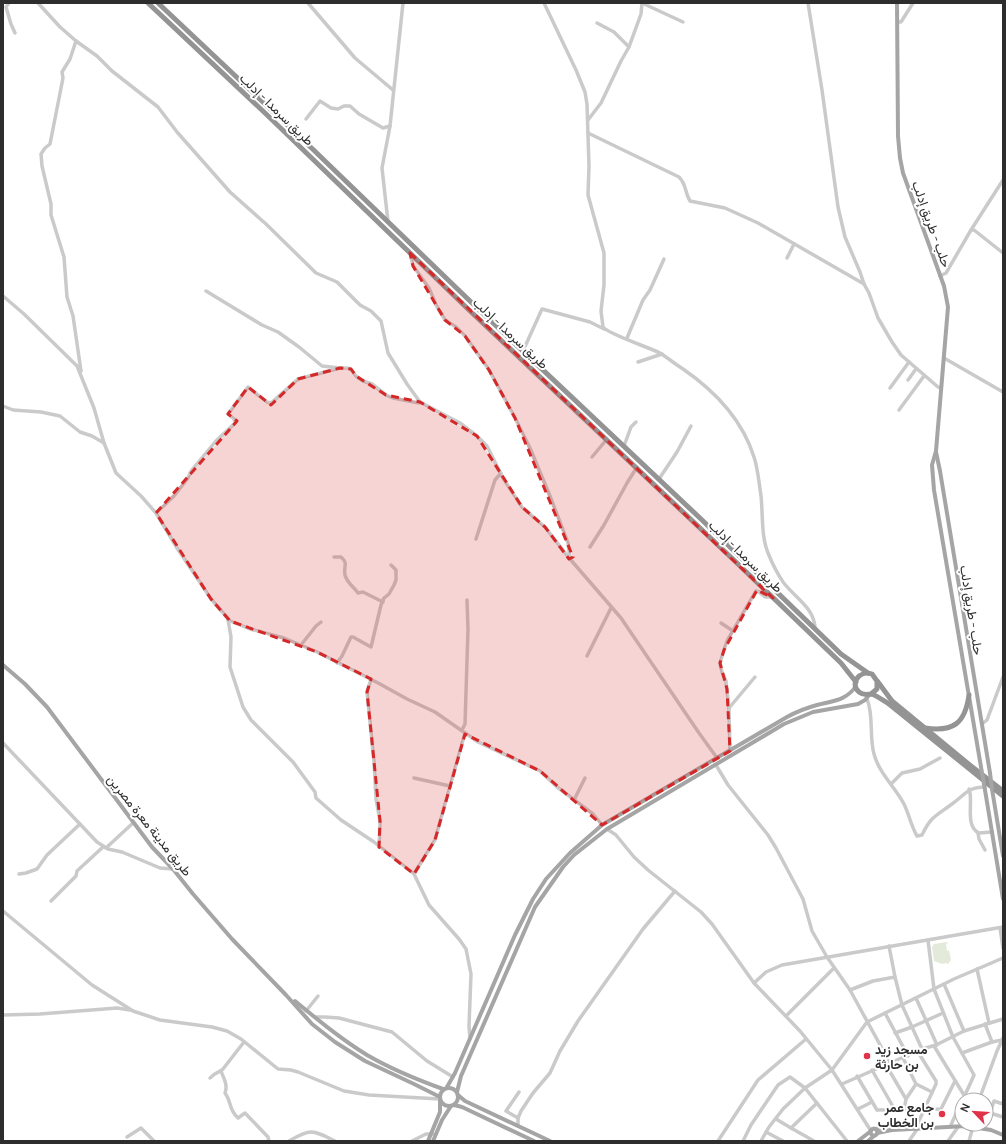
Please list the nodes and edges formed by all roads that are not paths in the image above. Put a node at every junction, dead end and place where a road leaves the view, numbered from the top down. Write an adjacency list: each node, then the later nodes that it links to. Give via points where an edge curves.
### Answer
1 (9, 3): 12 (street)
2 (38, 3): 17 (street)
3 (148, 3): 25 (highway, طريق سرمدا - إدلب)
4 (158, 3): 25 (highway, طريق سرمدا - إدلب, via 297,134)
5 (308, 3): 19 (street, via 355,58)
6 (403, 3): 19 (street)
7 (544, 3): 21 (street, via 583,87)
8 (642, 3): 13 (street); 18 (street, via 641,14)
9 (808, 3): 34 (street, via 838,206 845,237)
10 (898, 3): 14 (main road, حلب - طريق إدلب)
11 (913, 3): 14 (street, via 902,22)
12 (5, 8): 16 (street)
13 (683, 22)
14 (898, 22): 33 (main road, حلب - طريق إدلب, via 900,158)
15 (597, 24): 18 (street, via 614,32)
16 (15, 33)
17 (76, 41): 48 (street, via 62,72 50,144 42,154 42,166 51,215 64,257 67,297 73,316); 54 (street, via 158,107 230,192 316,273 336,282 381,321 388,353)
18 (629, 47): 21 (street, via 601,103)
19 (393, 90): 22 (street)
20 (306, 119): 22 (street, via 320,101 331,108 350,106 383,128)
21 (588, 120): 23 (street)
22 (390, 126): 26 (street, via 382,168)
23 (588, 134): 28 (street, via 679,177 684,182 686,196 690,201 725,208); 39 (street, via 588,195 604,253 601,317)
24 (1003, 180): 27 (street)
25 (358, 198): 26 (highway, طريق سرمدا - إدلب); 29 (highway, طريق سرمدا - إدلب)
26 (388, 223): 37 (highway, طريق سرمدا - إدلب)
27 (971, 230): 30 (street); 33 (street, via 946,273)
28 (794, 244): 31 (street); 34 (street)
29 (410, 253): 38 (highway, طريق سرمدا - إدلب); 71 (street, via 413,266 429,288 445,320 465,336 489,370 515,418 550,496 568,544)
30 (1003, 253)
31 (787, 258)
32 (664, 259): 40 (street)
33 (940, 276): 43 (main road, حلب - طريق إدلب, via 948,307)
34 (864, 284): 45 (street, via 881,323 901,355)
35 (206, 291): 46 (street, via 278,332 322,366)
36 (3, 296): 48 (street, via 55,343 77,366)
37 (472, 303): 38 (highway); 41 (highway, طريق سرمدا - إدلب)
38 (467, 308): 59 (highway, طريق سرمدا - إدلب)
39 (605, 330): 40 (street); 41 (street, via 590,322 542,309)
40 (626, 338): 42 (street)
41 (523, 351): 61 (highway, طريق سرمدا - إدلب)
42 (662, 354): 44 (street); 80 (street, via 714,394 731,411 743,431 754,457 760,485 767,551 784,583 809,608)
43 (944, 358): 52 (main road, حلب - طريق إدلب); 53 (street)
44 (638, 362)
45 (909, 362): 47 (street); 51 (street)
46 (340, 368): 54 (street, via 351,369 363,381 393,398); 67 (street, via 298,379 271,403 248,387 228,414 235,423 191,471 174,496)
47 (916, 368): 49 (street); 50 (street)
48 (81, 374): 60 (street)
49 (924, 376): 52 (street); 56 (street)
50 (908, 380)
51 (890, 388)
52 (941, 388): 62 (main road, حلب - طريق إدلب)
53 (1003, 392)
54 (420, 402): 65 (street, via 460,423 478,436 487,446)
55 (3, 406): 60 (street, via 13,410 60,416 80,432)
56 (899, 410)
57 (636, 422): 61 (street, via 631,427)
58 (691, 426): 66 (street, via 678,452)
59 (608, 439): 63 (street); 64 (highway, طريق سرمدا - إدلب)
60 (104, 443): 67 (street, via 116,473)
61 (624, 446): 66 (highway, طريق سرمدا - إدلب)
62 (936, 451): 92 (main road, حلب - طريق إدلب); 93 (main road, حلب - طريق إدلب, via 932,464 934,490)
63 (592, 457)
64 (637, 467): 69 (street); 73 (highway, طريق سرمدا - إدلب)
65 (501, 473): 68 (street, via 495,480); 71 (street, via 522,507 545,527)
66 (659, 479): 80 (highway, طريق سرمدا - إدلب)
67 (156, 513): 77 (street, via 211,599)
68 (476, 540)
69 (590, 547)
70 (334, 557): 75 (street, via 341,557 344,560 345,574 358,593 363,592)
71 (570, 559): 76 (street)
72 (391, 565): 75 (street, via 396,570 396,580)
73 (773, 598): 81 (street, via 756,592); 91 (highway, طريق سرمدا - إدلب, via 841,663)
74 (467, 600): 98 (street)
75 (383, 602): 84 (street, via 371,647 351,637)
76 (611, 608): 83 (street); 103 (street, via 636,639)
77 (228, 619): 82 (street, via 250,629); 121 (street, via 231,637 230,667 243,708 251,720 293,762 316,798 341,820)
78 (321, 622): 82 (street)
79 (721, 623): 81 (street)
80 (815, 629): 86 (highway, طريق سرمدا - إدلب, via 841,654)
81 (733, 631): 95 (street, via 724,647 720,663 726,681)
82 (302, 645): 84 (street)
83 (587, 656)
84 (337, 663): 89 (street)
85 (3, 665): 115 (main road, طريق مدينة معرة مصرين, via 47,707)
86 (868, 673): 90 (highway, via 874,675); 91 (highway, via 860,675)
87 (755, 677): 95 (street)
88 (1003, 677): 96 (street, via 987,720)
89 (371, 680): 98 (street, via 406,700 435,712); 121 (street, via 367,692 380,821)
90 (877, 681): 94 (highway, via 877,689); 97 (highway, via 890,699)
91 (856, 684): 94 (highway, via 861,693); 99 (main road, via 850,694 842,699 798,712)
92 (976, 694): 93 (main road); 96 (main road, حلب - طريق إدلب)
93 (969, 695): 97 (highway, via 965,713 956,724 945,728); 110 (main road, حلب - طريق إدلب, bridge)
94 (869, 696): 101 (main road, via 858,704 808,713); 108 (street, via 874,756); 113 (highway, via 888,704)
95 (729, 708): 102 (street)
96 (982, 724): 124 (main road, حلب - طريق إدلب, bridge)
97 (923, 727): 112 (highway)
98 (463, 732): 109 (street); 114 (street, via 478,742 540,771)
99 (749, 739): 101 (main road); 102 (main road)
100 (3, 743): 116 (street)
101 (752, 744): 105 (main road)
102 (730, 750): 103 (main road)
103 (717, 758): 117 (main road)
104 (940, 758): 108 (street, via 920,769 902,773)
105 (716, 765): 118 (main road); 138 (street, via 776,848 803,899 812,930)
106 (414, 778): 109 (street)
107 (585, 778): 114 (street)
108 (891, 784): 111 (street, via 919,836 934,816)
109 (450, 786): 129 (street, via 435,840)
110 (984, 786): 111 (street); 119 (main road)
111 (969, 790): 120 (street, via 970,817 974,830)
112 (1003, 791)
113 (1003, 796)
114 (574, 800): 117 (street, via 593,814)
115 (133, 823): 122 (street); 127 (main road, طريق مدينة معرة مصرين)
116 (80, 824): 122 (street); 128 (street, via 47,855 37,869)
117 (602, 825): 166 (main road, via 564,858 533,899)
118 (607, 829): 130 (street); 193 (main road, via 562,867 535,907 461,1076)
119 (992, 832): 120 (street); 126 (main road)
120 (978, 833): 123 (street)
121 (379, 847): 129 (street)
122 (105, 848): 127 (street, via 122,852 160,868); 132 (street, via 77,871 76,876)
123 (985, 850)
124 (1003, 856)
125 (1003, 861): 126 (main road)
126 (997, 862): 131 (main road)
127 (173, 870): 147 (main road, طريق مدينة معرة مصرين, via 232,939)
128 (19, 874)
129 (414, 874): 166 (street, via 430,907 466,949 471,974)
130 (675, 891): 143 (street, via 712,924); 205 (street, via 643,929 578,1021 550,1073 533,1093)
131 (1003, 899)
132 (51, 901)
133 (3, 911): 152 (street, via 92,984)
134 (1001, 927): 135 (street); 137 (street)
135 (928, 940): 136 (street); 145 (street)
136 (889, 946): 138 (street); 142 (street)
137 (1003, 948)
138 (827, 957): 140 (street); 143 (street, via 778,967)
139 (1003, 958): 141 (street)
140 (834, 968): 146 (street); 156 (street)
141 (977, 969): 144 (street); 161 (street)
142 (895, 976): 146 (street); 150 (street)
143 (754, 983): 156 (street)
144 (944, 984): 145 (street); 163 (street)
145 (934, 989): 149 (street); 154 (street)
146 (850, 990): 160 (street)
147 (286, 995): 151 (main road, طريق مدينة معرة مصرين); 194 (main road, طريق مدينة معرة مصرين, via 312,1024 335,1042 365,1061)
148 (318, 996): 151 (street)
149 (916, 998): 150 (street); 159 (street)
150 (902, 1005): 153 (street); 162 (street)
151 (306, 1010): 157 (main road, طريق مدينة معرة مصرين)
152 (133, 1011): 155 (street, via 117,1008); 169 (street, via 160,1020 227,1031)
153 (884, 1013): 160 (street); 164 (street)
154 (943, 1013): 159 (street); 165 (street)
155 (3, 1015)
156 (786, 1016): 167 (street)
157 (316, 1017): 180 (street, via 339,1018 392,1032 427,1061); 186 (main road, طريق مدينة معرة مصرين, via 367,1055 430,1084)
158 (1003, 1019): 161 (street)
159 (927, 1020): 162 (street); 171 (street)
160 (867, 1022): 176 (street); 177 (street)
161 (987, 1023): 163 (street); 170 (street)
162 (912, 1027): 164 (street); 172 (street)
163 (964, 1031): 165 (street)
164 (895, 1033): 174 (street)
165 (953, 1037): 171 (street); 173 (street)
166 (470, 1039): 180 (main road)
167 (806, 1039): 177 (street); 230 (street, via 758,1080)
168 (1003, 1039): 170 (street); 192 (street)
169 (244, 1042): 179 (street); 194 (street, via 278,1069 298,1072 344,1091)
170 (992, 1042): 173 (street)
171 (936, 1045): 172 (street); 183 (street)
172 (920, 1050): 174 (street); 189 (street, via 936,1081)
173 (962, 1053): 191 (street, via 974,1075)
174 (908, 1056): 175 (street)
175 (903, 1058): 176 (street); 185 (street)
176 (888, 1064): 178 (street); 195 (street)
177 (832, 1070): 184 (street); 187 (street)
178 (872, 1070): 181 (street); 201 (street)
179 (221, 1071): 182 (street, via 214,1073); 222 (street, via 226,1082 225,1093 232,1113 238,1118 245,1113)
180 (453, 1076): 186 (main road)
181 (857, 1076): 184 (street); 196 (street)
182 (210, 1078)
183 (955, 1081): 190 (street); 203 (street, via 940,1109)
184 (842, 1084): 200 (street)
185 (916, 1084): 189 (street); 195 (street)
186 (445, 1088): 193 (main road, via 453,1088); 194 (main road, via 440,1093)
187 (805, 1088): 197 (street); 207 (street); 231 (street, via 790,1077 778,1085)
188 (519, 1092): 205 (street, via 506,1111)
189 (932, 1092): 203 (street)
190 (962, 1092)
191 (967, 1092)
192 (982, 1092)
193 (458, 1094): 199 (main road, via 458,1101); 211 (main road, via 466,1101)
194 (440, 1099): 199 (main road, via 445,1105); 218 (main road, via 440,1112)
195 (906, 1100): 202 (street)
196 (872, 1102): 200 (street); 201 (street, via 877,1110)
197 (817, 1103): 214 (street); 235 (street)
198 (1003, 1104): 204 (street, via 994,1101 990,1113)
199 (453, 1105): 218 (main road); 228 (main road)
200 (858, 1109): 208 (street)
201 (895, 1110): 202 (street)
202 (904, 1110): 203 (street)
203 (924, 1110): 212 (street)
204 (1003, 1117)
205 (518, 1118): 211 (street)
206 (954, 1118): 209 (street)
207 (776, 1119): 214 (street); 216 (street)
208 (867, 1124): 215 (street); 219 (street)
209 (951, 1124): 210 (main road); 212 (main road)
210 (954, 1124)
211 (518, 1126): 229 (main road)
212 (918, 1127): 213 (main road); 219 (main road); 237 (street)
213 (954, 1127)
214 (791, 1128): 234 (street)
215 (871, 1131): 219 (main road, via 873,1129); 236 (main road)
216 (766, 1132): 232 (street); 233 (street)
217 (954, 1132): 238 (street)
218 (433, 1134): 225 (street, via 426,1134); 226 (main road); 227 (main road)
219 (873, 1136)
220 (127, 1137): 221 (street, via 141,1128)
221 (154, 1141)
222 (269, 1141)
223 (288, 1141): 224 (street, via 310,1131)
224 (335, 1141)
225 (412, 1141)
226 (428, 1141)
227 (433, 1141)
228 (534, 1141)
229 (550, 1141)
230 (718, 1141)
231 (743, 1141)
232 (761, 1141)
233 (783, 1141)
234 (814, 1141)
235 (847, 1141)
236 (858, 1141)
237 (909, 1141)
238 (948, 1141)

